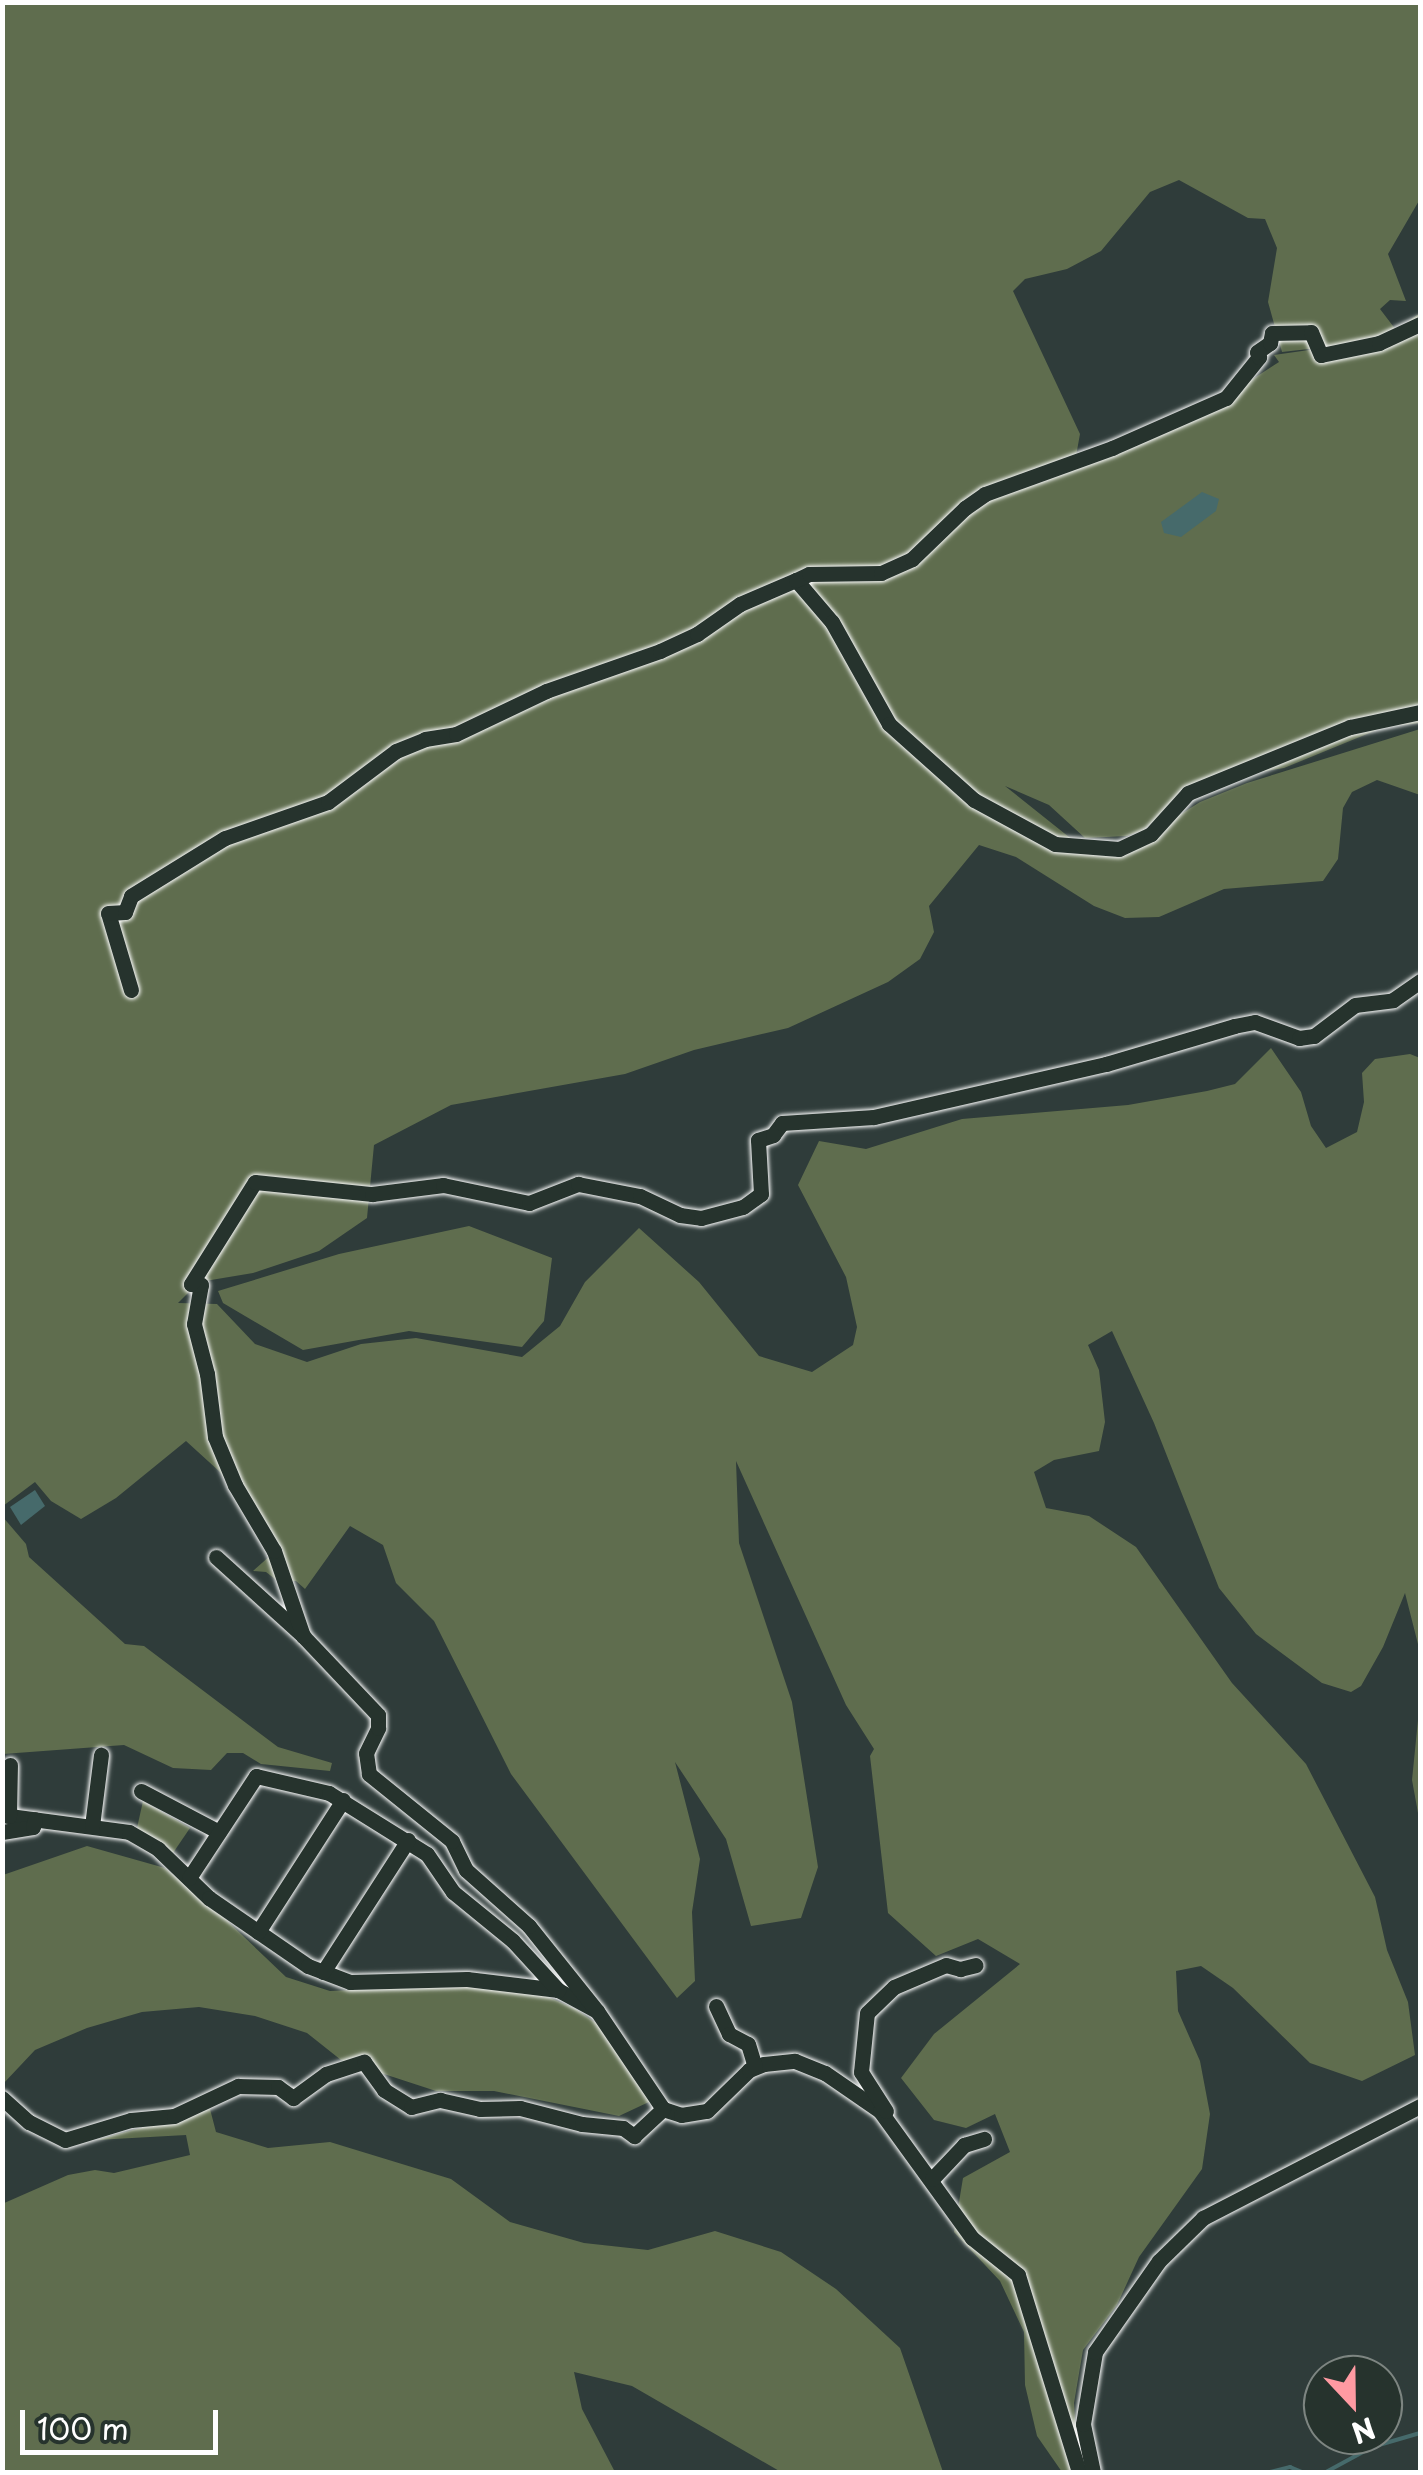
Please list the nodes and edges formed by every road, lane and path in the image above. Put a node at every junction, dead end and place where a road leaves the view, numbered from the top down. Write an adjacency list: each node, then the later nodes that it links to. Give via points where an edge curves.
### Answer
1 (1420, 324): 2 (street, via 1379,343 1321,354 1311,332 1272,333 1243,379 1208,408 985,494 912,559 881,574)
2 (796, 580): 3 (street, via 832,622 889,724 974,800 1055,844 1119,849 1151,834 1188,793 1350,727); 5 (street, via 660,651 456,734 396,750 328,802 225,838 132,896 125,912 108,913)
3 (1420, 712)
4 (1420, 981): 7 (street, via 1393,1000 1355,1005 1314,1036 1244,1024 1106,1064 874,1117 782,1123 774,1135 758,1140 761,1194 743,1207 701,1218 578,1184 529,1203 443,1185 372,1194 255,1182 190,1284 201,1286 194,1324 208,1374 214,1437 274,1550)
5 (131, 990)
6 (216, 1557): 7 (street)
7 (304, 1636): 22 (street, via 378,1715 366,1753 369,1774 452,1840 466,1870 529,1926)
8 (101, 1755): 13 (street)
9 (10, 1765): 12 (street)
10 (141, 1791): 14 (street)
11 (343, 1800): 14 (street, via 256,1776); 15 (street); 17 (street)
12 (5, 1821): 13 (street)
13 (92, 1826): 16 (street, via 129,1832)
14 (219, 1832): 16 (street)
15 (408, 1840): 19 (street); 20 (street, via 427,1854 452,1892 514,1941)
16 (189, 1878): 17 (street)
17 (258, 1932): 19 (street)
18 (976, 1964): 27 (street, via 946,1965 894,1986 867,2013 861,2072)
19 (323, 1972): 20 (street, via 350,1982 468,1978)
20 (558, 1990): 22 (street)
21 (716, 2006): 23 (street, via 729,2034 748,2044)
22 (598, 2011): 26 (street)
23 (756, 2067): 26 (street, via 707,2110); 27 (street, via 808,2065)
24 (2, 2098): 26 (street, via 65,2140 131,2120 174,2116 238,2086 278,2086 292,2098 326,2074 364,2062 384,2090 411,2106 440,2100 480,2110 520,2108 623,2128 634,2136)
25 (1420, 2106): 31 (street, via 1203,2218 1159,2261 1095,2352 1083,2424)
26 (662, 2109)
27 (891, 2124): 29 (street)
28 (984, 2139): 29 (street, via 964,2145)
29 (932, 2179): 30 (street, via 972,2238 1018,2275)
30 (1080, 2472)
31 (1093, 2472)

